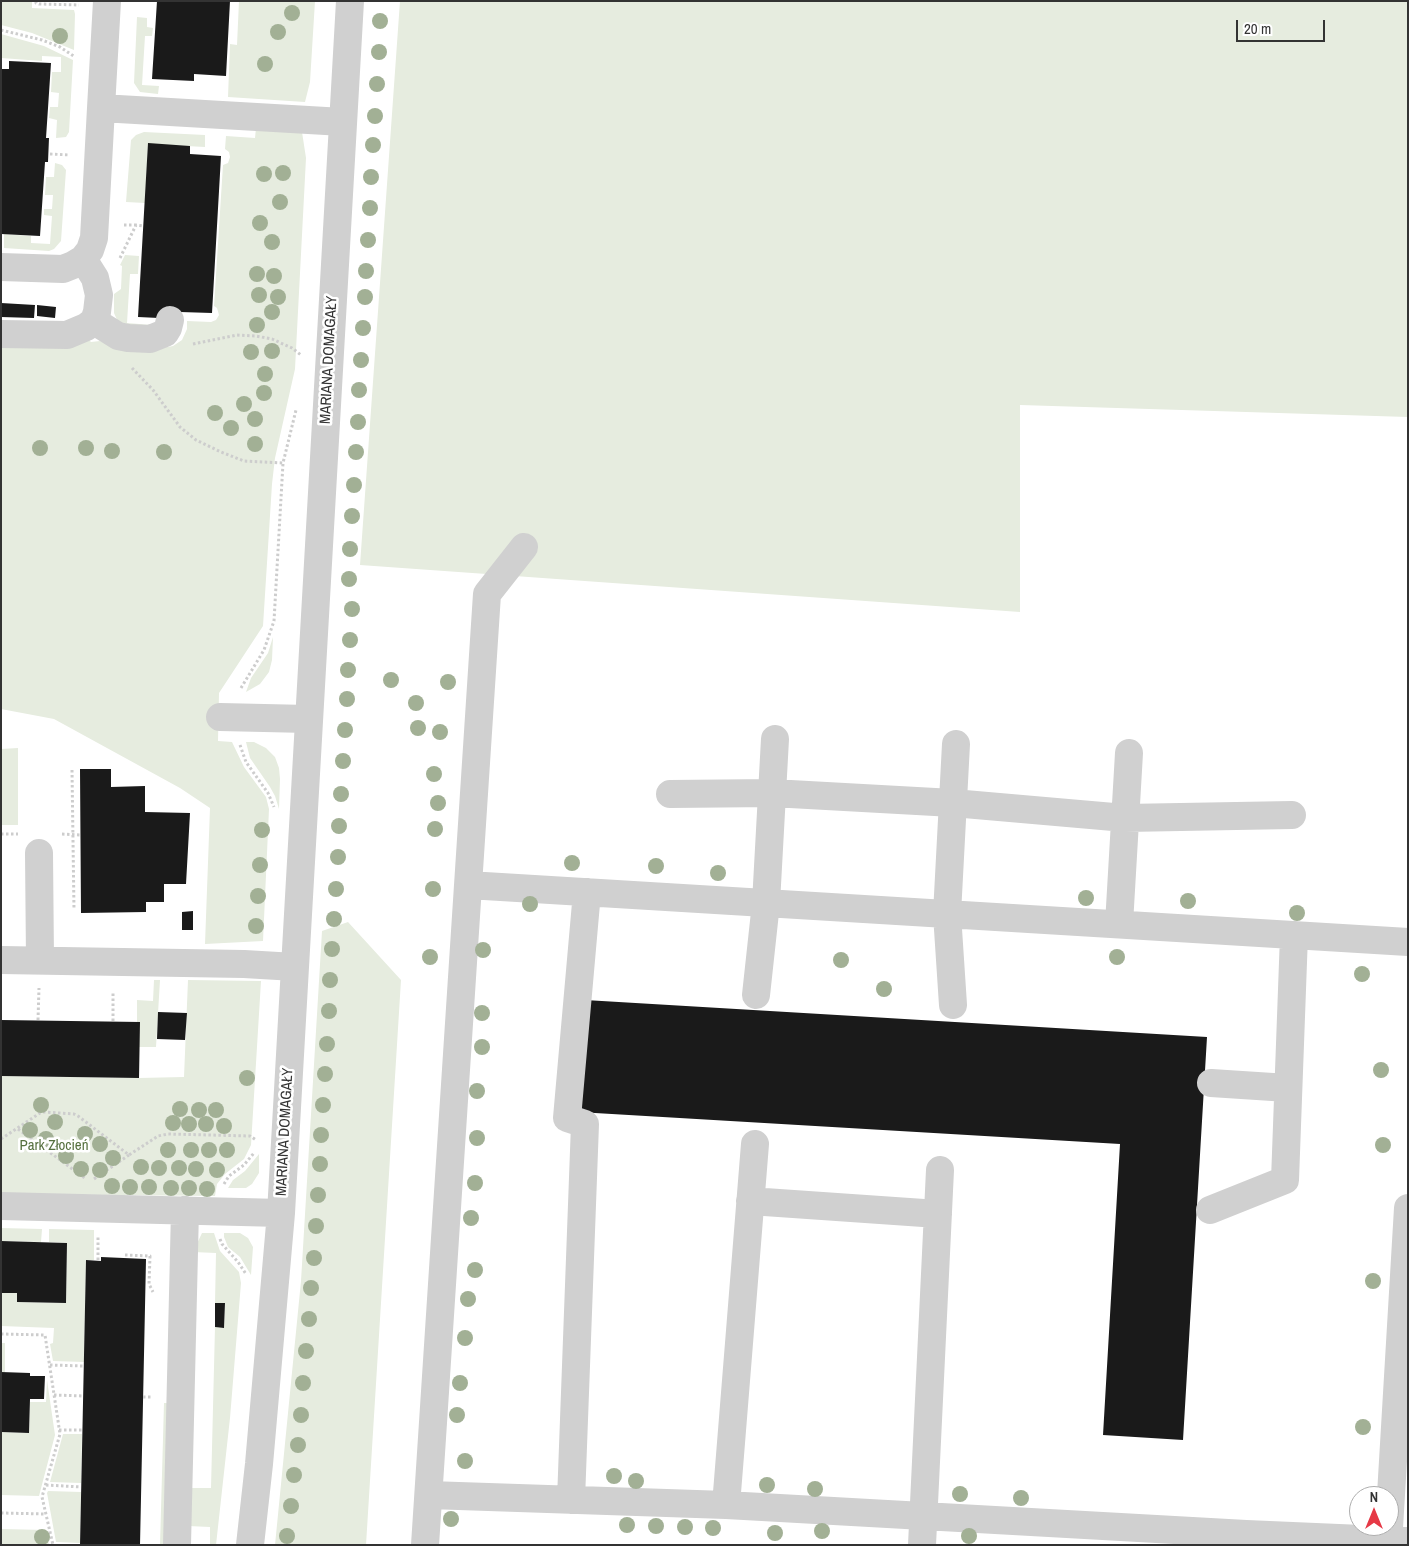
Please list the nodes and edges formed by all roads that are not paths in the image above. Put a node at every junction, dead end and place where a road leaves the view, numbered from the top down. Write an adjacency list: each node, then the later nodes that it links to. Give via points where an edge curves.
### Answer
1 (108, 1): 3 (street)
2 (350, 1): 4 (street, MARIANA DOMAGAŁY)
3 (102, 108): 4 (street); 5 (street, via 94,238)
4 (343, 122): 12 (street, MARIANA DOMAGAŁY)
5 (83, 259): 6 (street, via 63,269); 8 (street, via 95,278 99,294)
6 (1, 267)
7 (170, 320): 8 (street, via 164,333 150,339 118,336)
8 (94, 321): 9 (street, via 86,328 67,335)
9 (1, 334)
10 (524, 548): 22 (street, via 487,594)
11 (220, 717): 12 (street)
12 (308, 719): 30 (street, MARIANA DOMAGAŁY)
13 (775, 739): 16 (street)
14 (956, 744): 18 (street)
15 (1129, 753): 20 (street)
16 (772, 792): 17 (street); 18 (street); 24 (street)
17 (670, 794)
18 (953, 803): 20 (street); 25 (street)
19 (1292, 815): 20 (street)
20 (1125, 818): 26 (street)
21 (39, 853): 31 (street)
22 (468, 885): 23 (street); 46 (street)
23 (586, 892): 24 (street); 47 (street, via 567,1118 585,1124)
24 (766, 903): 25 (street); 32 (street)
25 (947, 914): 26 (street); 33 (street)
26 (1119, 924): 27 (street)
27 (1294, 935): 28 (street); 35 (street)
28 (1408, 942)
29 (1, 960): 31 (street)
30 (294, 967): 31 (street, via 244,964); 43 (street, MARIANA DOMAGAŁY)
31 (39, 972)
32 (756, 995)
33 (953, 1005)
34 (1210, 1083): 35 (street)
35 (1288, 1088): 42 (street, via 1296,1176)
36 (755, 1144): 38 (street)
37 (940, 1170): 44 (street)
38 (750, 1201): 44 (street); 48 (street)
39 (1, 1206): 41 (street)
40 (1408, 1208): 45 (street)
41 (185, 1210): 43 (street); 53 (street)
42 (1210, 1210)
43 (281, 1213): 54 (street, MARIANA DOMAGAŁY)
44 (938, 1214): 49 (street)
45 (1405, 1307): 52 (street)
46 (429, 1495): 47 (street); 55 (street)
47 (571, 1500): 48 (street)
48 (726, 1505): 49 (street)
49 (924, 1516): 50 (street); 56 (street)
50 (1048, 1534): 51 (street)
51 (1246, 1539): 52 (street)
52 (1395, 1542)
53 (177, 1545)
54 (250, 1545)
55 (426, 1545)
56 (922, 1545)

